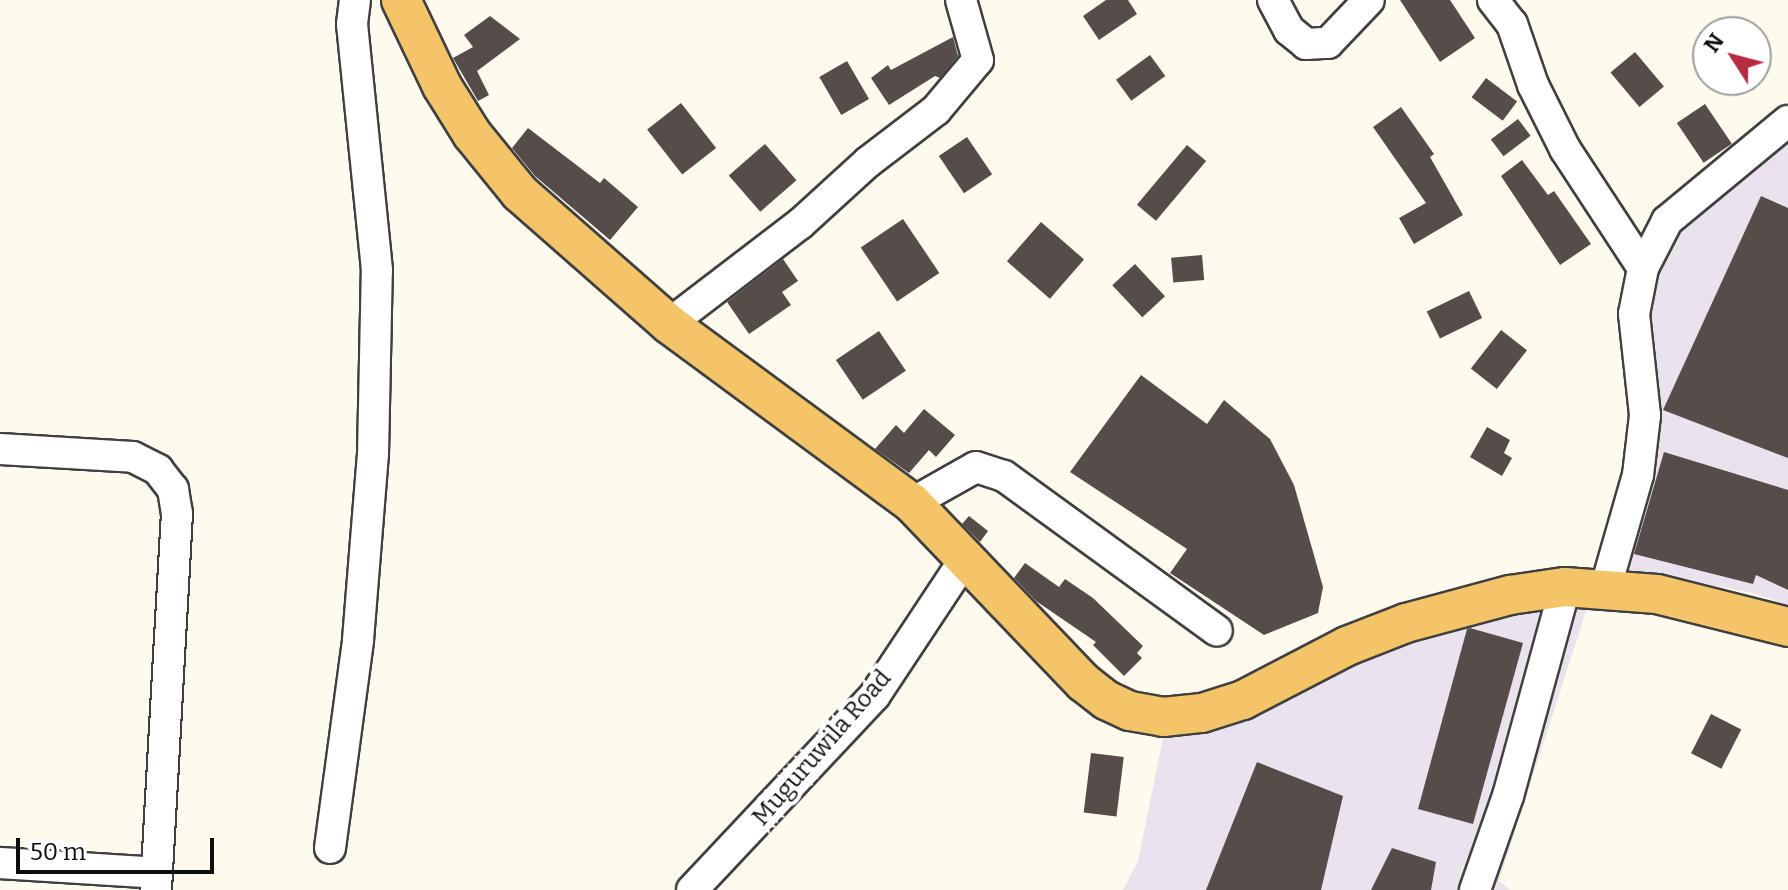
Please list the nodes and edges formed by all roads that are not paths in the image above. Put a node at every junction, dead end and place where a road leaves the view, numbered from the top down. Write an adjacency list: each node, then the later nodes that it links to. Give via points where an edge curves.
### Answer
1 (355, 0): 17 (street, via 352,24 377,270 373,454 358,640)
2 (401, 0): 9 (main road, via 442,86 491,158 520,193)
3 (961, 0): 9 (street, via 978,60 936,110)
4 (1273, 0): 5 (street, via 1289,30 1306,44 1328,43)
5 (1369, 0)
6 (1493, 0): 8 (street, via 1512,24 1533,85 1565,149)
7 (1788, 121): 8 (street, via 1667,221)
8 (1643, 268): 14 (street, via 1634,314 1645,415 1638,475)
9 (669, 324): 11 (main road)
10 (0, 449): 19 (street, via 133,457 158,470 173,489 177,513)
11 (912, 503): 12 (main road); 16 (street, via 976,467 1004,476)
12 (967, 556): 13 (main road, via 1083,682 1130,711 1163,717 1202,713 1243,700 1347,646 1406,623 1510,595); 20 (street, Muguruwila Road, via 875,695)
13 (1565, 587): 14 (main road); 21 (street, via 1508,796)
14 (1605, 590): 15 (main road, via 1657,594)
15 (1788, 627)
16 (1217, 631)
17 (330, 848)
18 (0, 863): 19 (street)
19 (156, 881)
20 (692, 890)
21 (1475, 890)

